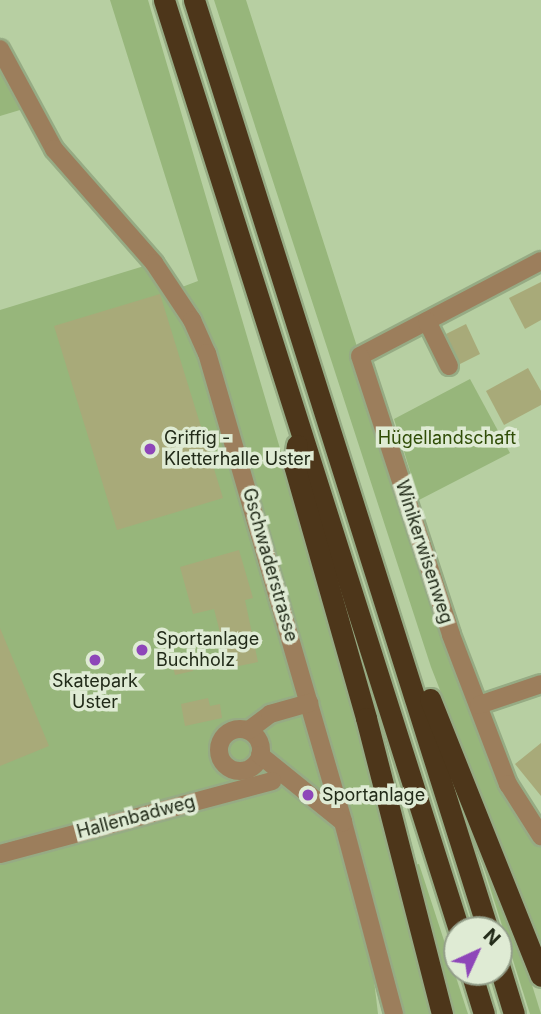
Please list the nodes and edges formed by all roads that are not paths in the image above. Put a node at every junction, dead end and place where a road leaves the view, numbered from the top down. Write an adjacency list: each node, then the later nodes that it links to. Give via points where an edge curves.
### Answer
1 (164, 0): 7 (highway)
2 (194, 0): 8 (highway)
3 (0, 49): 10 (street, Gschwaderstrasse, via 54,149 154,262 192,320 224,399)
4 (541, 261): 5 (street)
5 (427, 321): 6 (street); 11 (street, Winikerwisenweg, via 360,356 447,623)
6 (449, 366)
7 (299, 435): 19 (highway); 25 (highway, via 294,465 366,718)
8 (367, 542): 20 (highway); 21 (highway, via 391,587 436,716)
9 (541, 684): 11 (street)
10 (309, 703): 12 (street, via 270,714); 16 (street, Gschwaderstrasse)
11 (480, 705): 17 (street, Winikerwisenweg, via 508,784)
12 (248, 730): 13 (street, via 259,740); 14 (street, via 227,732 218,752 224,765)
13 (260, 755): 14 (street); 16 (street)
14 (247, 779): 15 (street, Hallenbadweg); 18 (street, Hallenbadweg)
15 (272, 781)
16 (343, 822): 24 (street, Gschwaderstrasse)
17 (541, 836)
18 (0, 854)
19 (454, 916)
20 (484, 916)
21 (541, 976)
22 (475, 986): 26 (highway)
23 (505, 986): 27 (highway)
24 (394, 1014)
25 (442, 1014)
26 (484, 1014)
27 (514, 1014)

